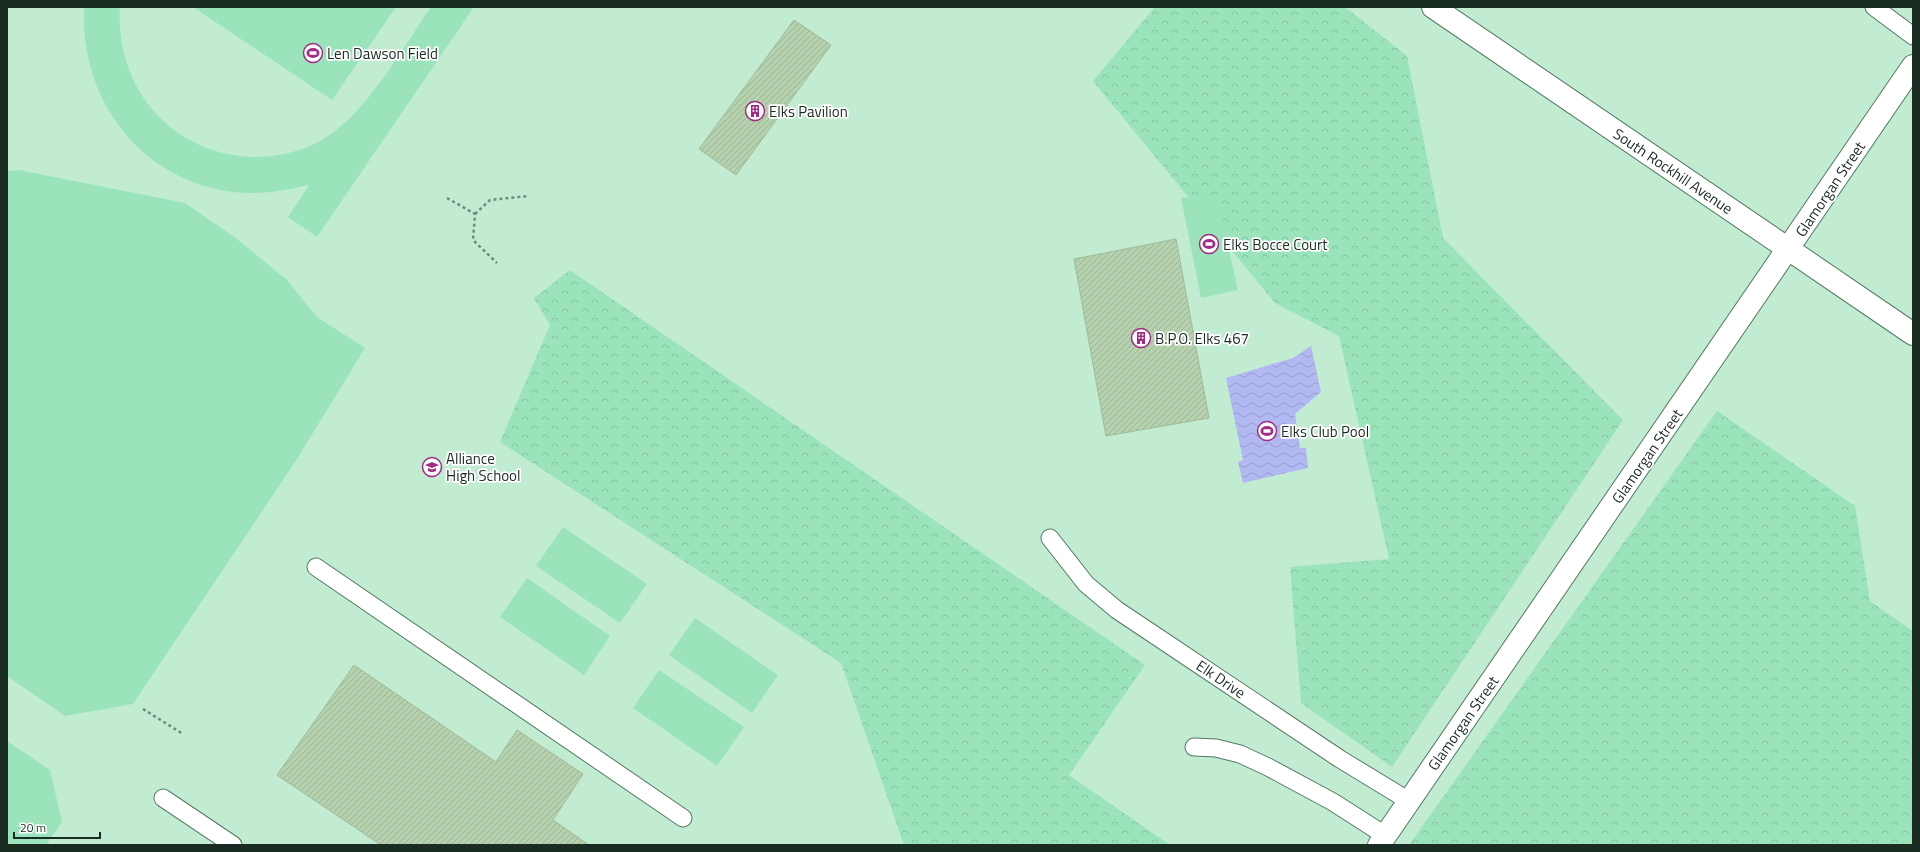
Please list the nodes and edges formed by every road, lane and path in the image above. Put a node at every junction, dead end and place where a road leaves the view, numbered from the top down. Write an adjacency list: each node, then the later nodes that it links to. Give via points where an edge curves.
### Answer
1 (1433, 7): 8 (street, South Rockhill Avenue)
2 (1874, 7): 3 (lane)
3 (1913, 36)
4 (1913, 66): 8 (street, Glamorgan Street)
5 (528, 196): 7 (path, via 490,200)
6 (447, 198): 7 (path)
7 (475, 214): 9 (path, via 473,240)
8 (1788, 250): 10 (street, South Rockhill Avenue); 17 (street, Glamorgan Street)
9 (497, 263)
10 (1913, 334)
11 (1050, 538): 17 (lane, Elk Drive, via 1086,584 1117,610 1334,754)
12 (316, 566): 18 (lane)
13 (143, 709): 14 (path)
14 (183, 734)
15 (1194, 747): 19 (lane, via 1216,748 1261,763 1333,802)
16 (163, 798): 20 (lane)
17 (1410, 801): 19 (street, Glamorgan Street)
18 (683, 818)
19 (1382, 840)
20 (233, 845)

